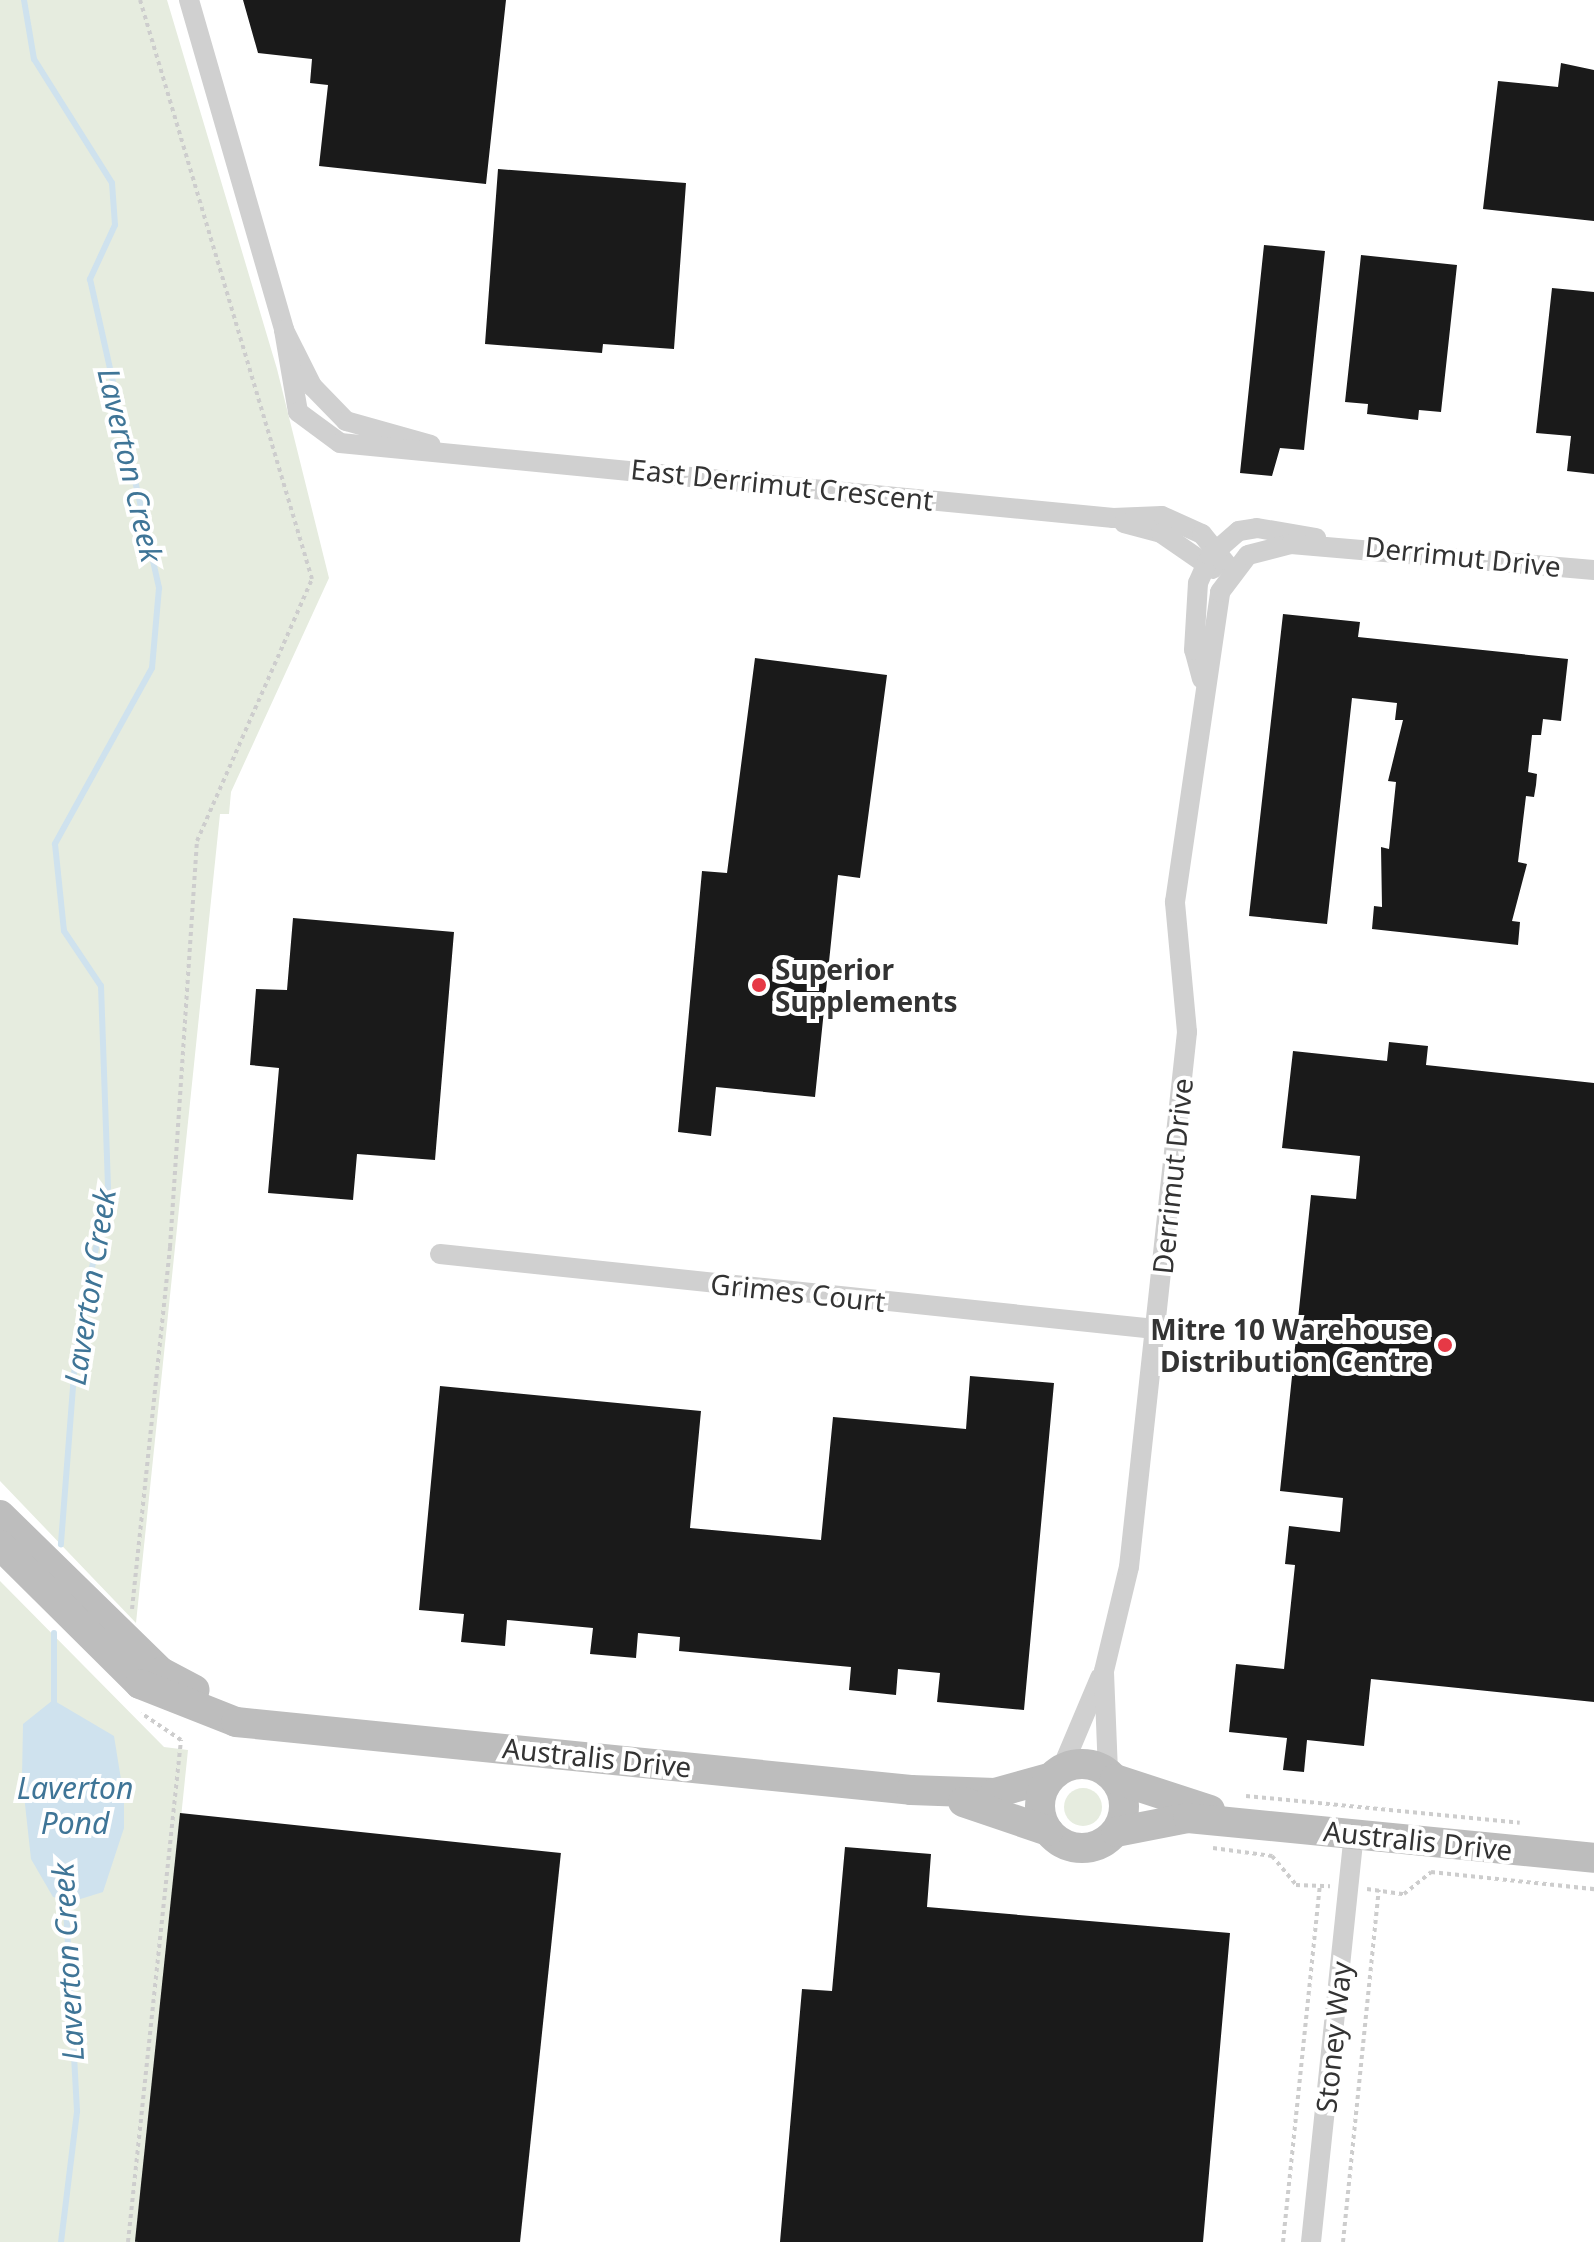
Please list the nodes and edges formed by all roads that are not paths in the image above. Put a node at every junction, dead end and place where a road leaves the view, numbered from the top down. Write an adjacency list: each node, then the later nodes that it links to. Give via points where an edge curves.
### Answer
1 (187, 3): 2 (street, East Derrimut Crescent, via 284,330 298,412 324,436 376,450 450,450)
2 (1113, 518): 4 (street, East Derrimut Crescent, via 1174,518); 5 (street, East Derrimut Crescent, via 1161,533)
3 (1331, 542): 4 (street, Derrimut Drive, via 1257,528); 6 (street, Derrimut Drive); 7 (street, Derrimut Drive, via 1265,549)
4 (1217, 548): 5 (street, Derrimut Drive); 7 (street)
5 (1203, 568): 7 (street); 8 (street, Derrimut Drive, via 1194,650)
6 (1594, 570)
7 (1232, 571): 8 (street, Derrimut Drive, via 1220,592)
8 (1202, 679): 10 (street, Derrimut Drive, via 1175,902 1187,1032)
9 (440, 1254): 10 (street, Grimes Court)
10 (1155, 1329): 13 (street, Derrimut Drive, via 1129,1567)
11 (0, 1515): 14 (street, Australis Drive, via 124,1639 189,1688)
12 (0, 1545): 14 (street, Australis Drive, via 140,1684 204,1713)
13 (1104, 1671): 15 (street, Derrimut Drive); 16 (street, Derrimut Drive)
14 (283, 1725): 17 (street, Australis Drive)
15 (1055, 1773): 16 (street, via 1090,1764); 17 (street, Australis Drive, via 995,1793); 19 (street, via 1039,1809)
16 (1111, 1775): 18 (street, Australis Drive); 20 (street, via 1125,1809)
17 (911, 1790): 19 (street, Australis Drive)
18 (1242, 1823): 20 (street, Australis Drive, via 1168,1818); 21 (street, Australis Drive)
19 (1048, 1831): 20 (street, via 1082,1848)
20 (1116, 1832)
21 (1354, 1833): 22 (street, Australis Drive); 23 (street, Stoney Way)
22 (1594, 1858)
23 (1311, 2242)

